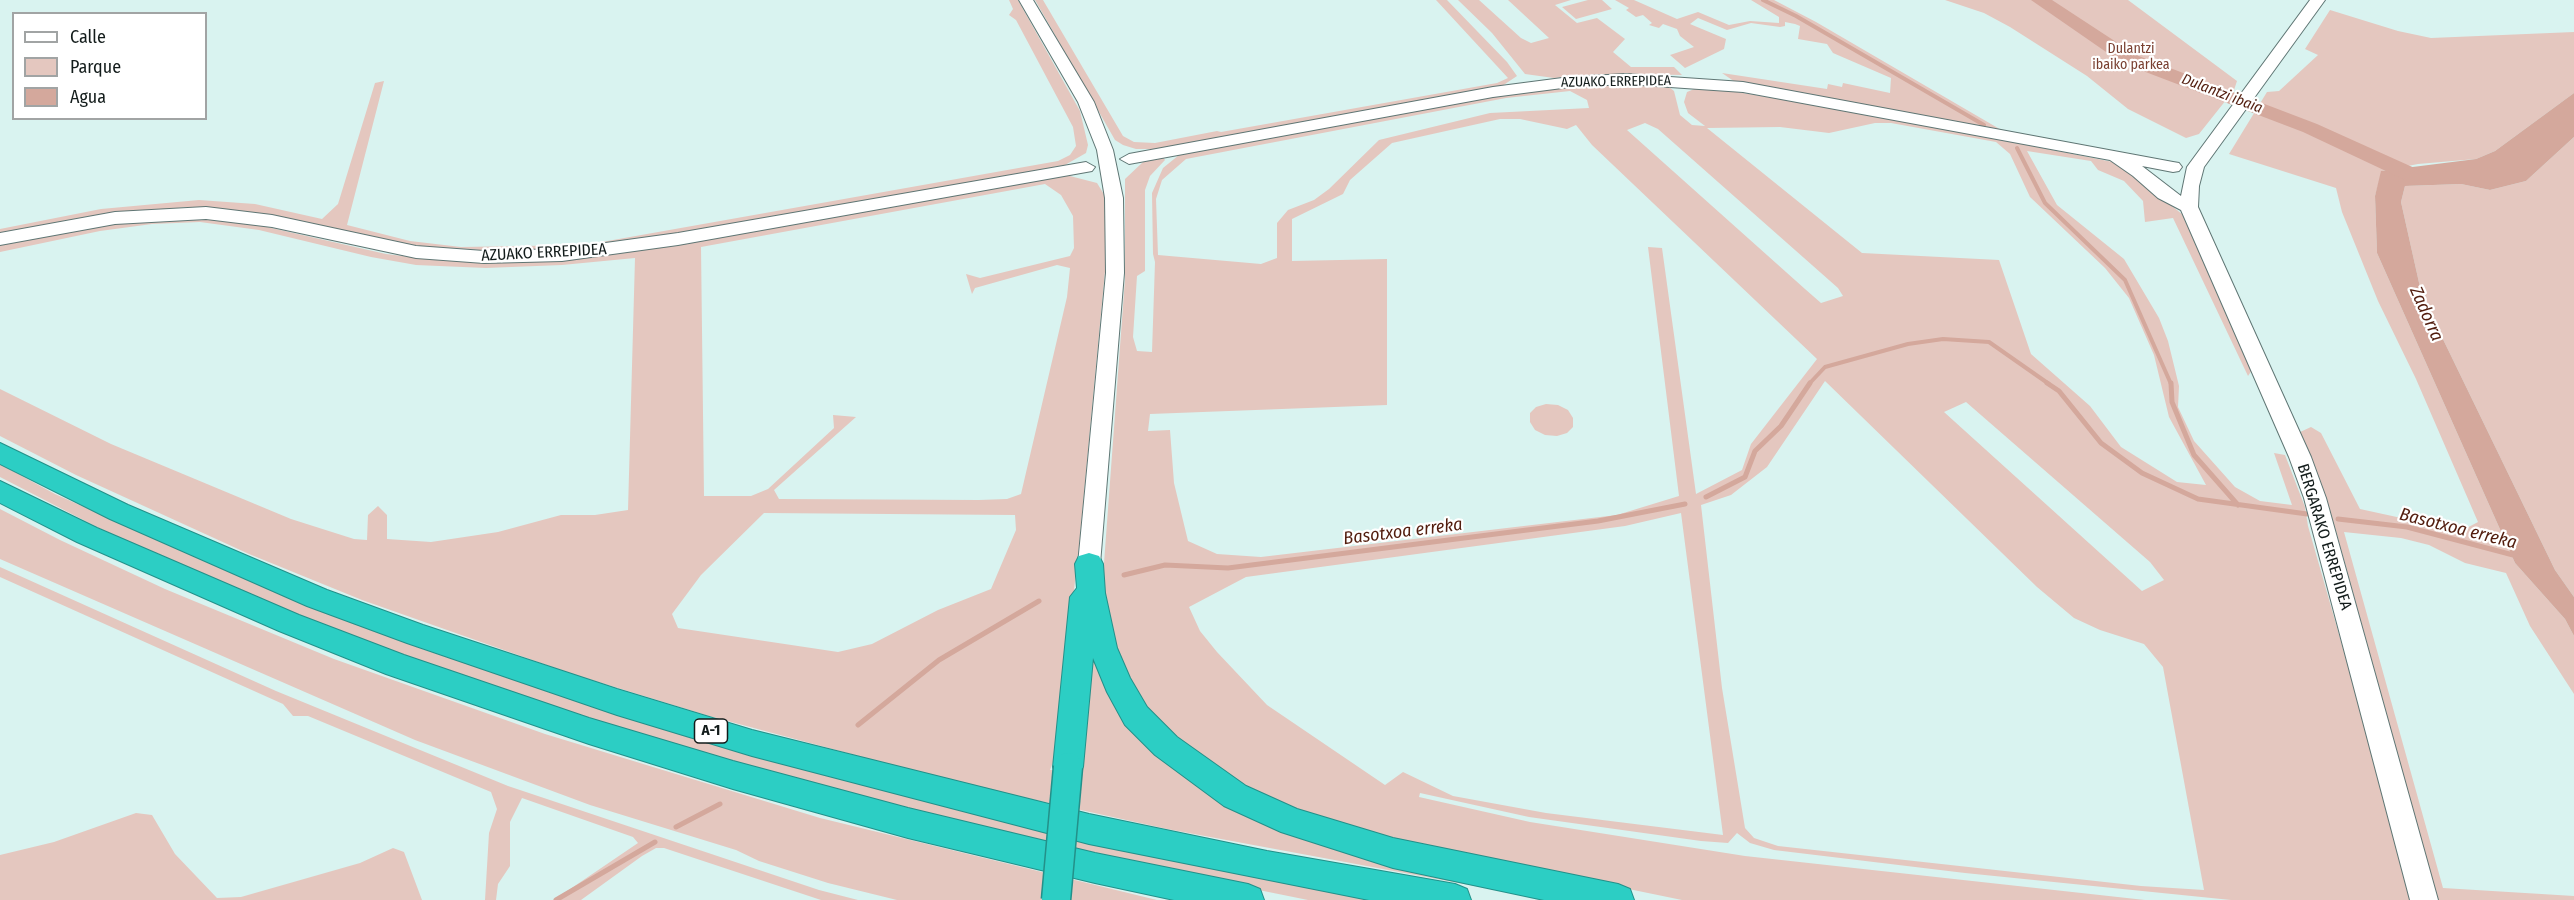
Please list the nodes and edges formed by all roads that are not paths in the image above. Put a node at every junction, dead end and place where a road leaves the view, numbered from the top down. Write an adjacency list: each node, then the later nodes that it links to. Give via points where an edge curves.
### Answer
1 (1026, 0): 3 (street, via 1086,102)
2 (2318, 0): 8 (street, BERGARAKO ERREPIDEA)
3 (1105, 150): 5 (street, via 1123,153); 7 (street, via 1090,157); 9 (street)
4 (2104, 154): 5 (street, AZUAKO ERREPIDEA, via 1753,89 1626,79 1493,92); 6 (street); 10 (street, via 2131,166)
5 (1129, 159): 9 (street, via 1129,166)
6 (2173, 166): 8 (street); 10 (street, via 2153,170)
7 (1086, 167): 9 (street, via 1095,174); 12 (street, AZUAKO ERREPIDEA, via 678,239 562,255 484,257 416,252 272,221 206,213 115,218)
8 (2196, 167): 11 (street, BERGARAKO ERREPIDEA)
9 (1111, 176): 15 (street, via 1115,273)
10 (2152, 184): 11 (street)
11 (2189, 207): 20 (street, BERGARAKO ERREPIDEA, via 2315,498)
12 (0, 239)
13 (0, 453): 18 (highway, A-1, via 119,513 316,598 617,702 752,743 1089,829)
14 (0, 490): 17 (highway, A-1, via 87,535 289,623 396,665 589,731 908,823)
15 (1089, 564): 16 (highway, bridge); 19 (highway, via 1103,648 1136,716 1166,746 1236,796 1292,822 1393,853)
16 (1056, 900)
17 (1248, 900)
18 (1455, 900)
19 (1618, 900)
20 (2424, 900)

